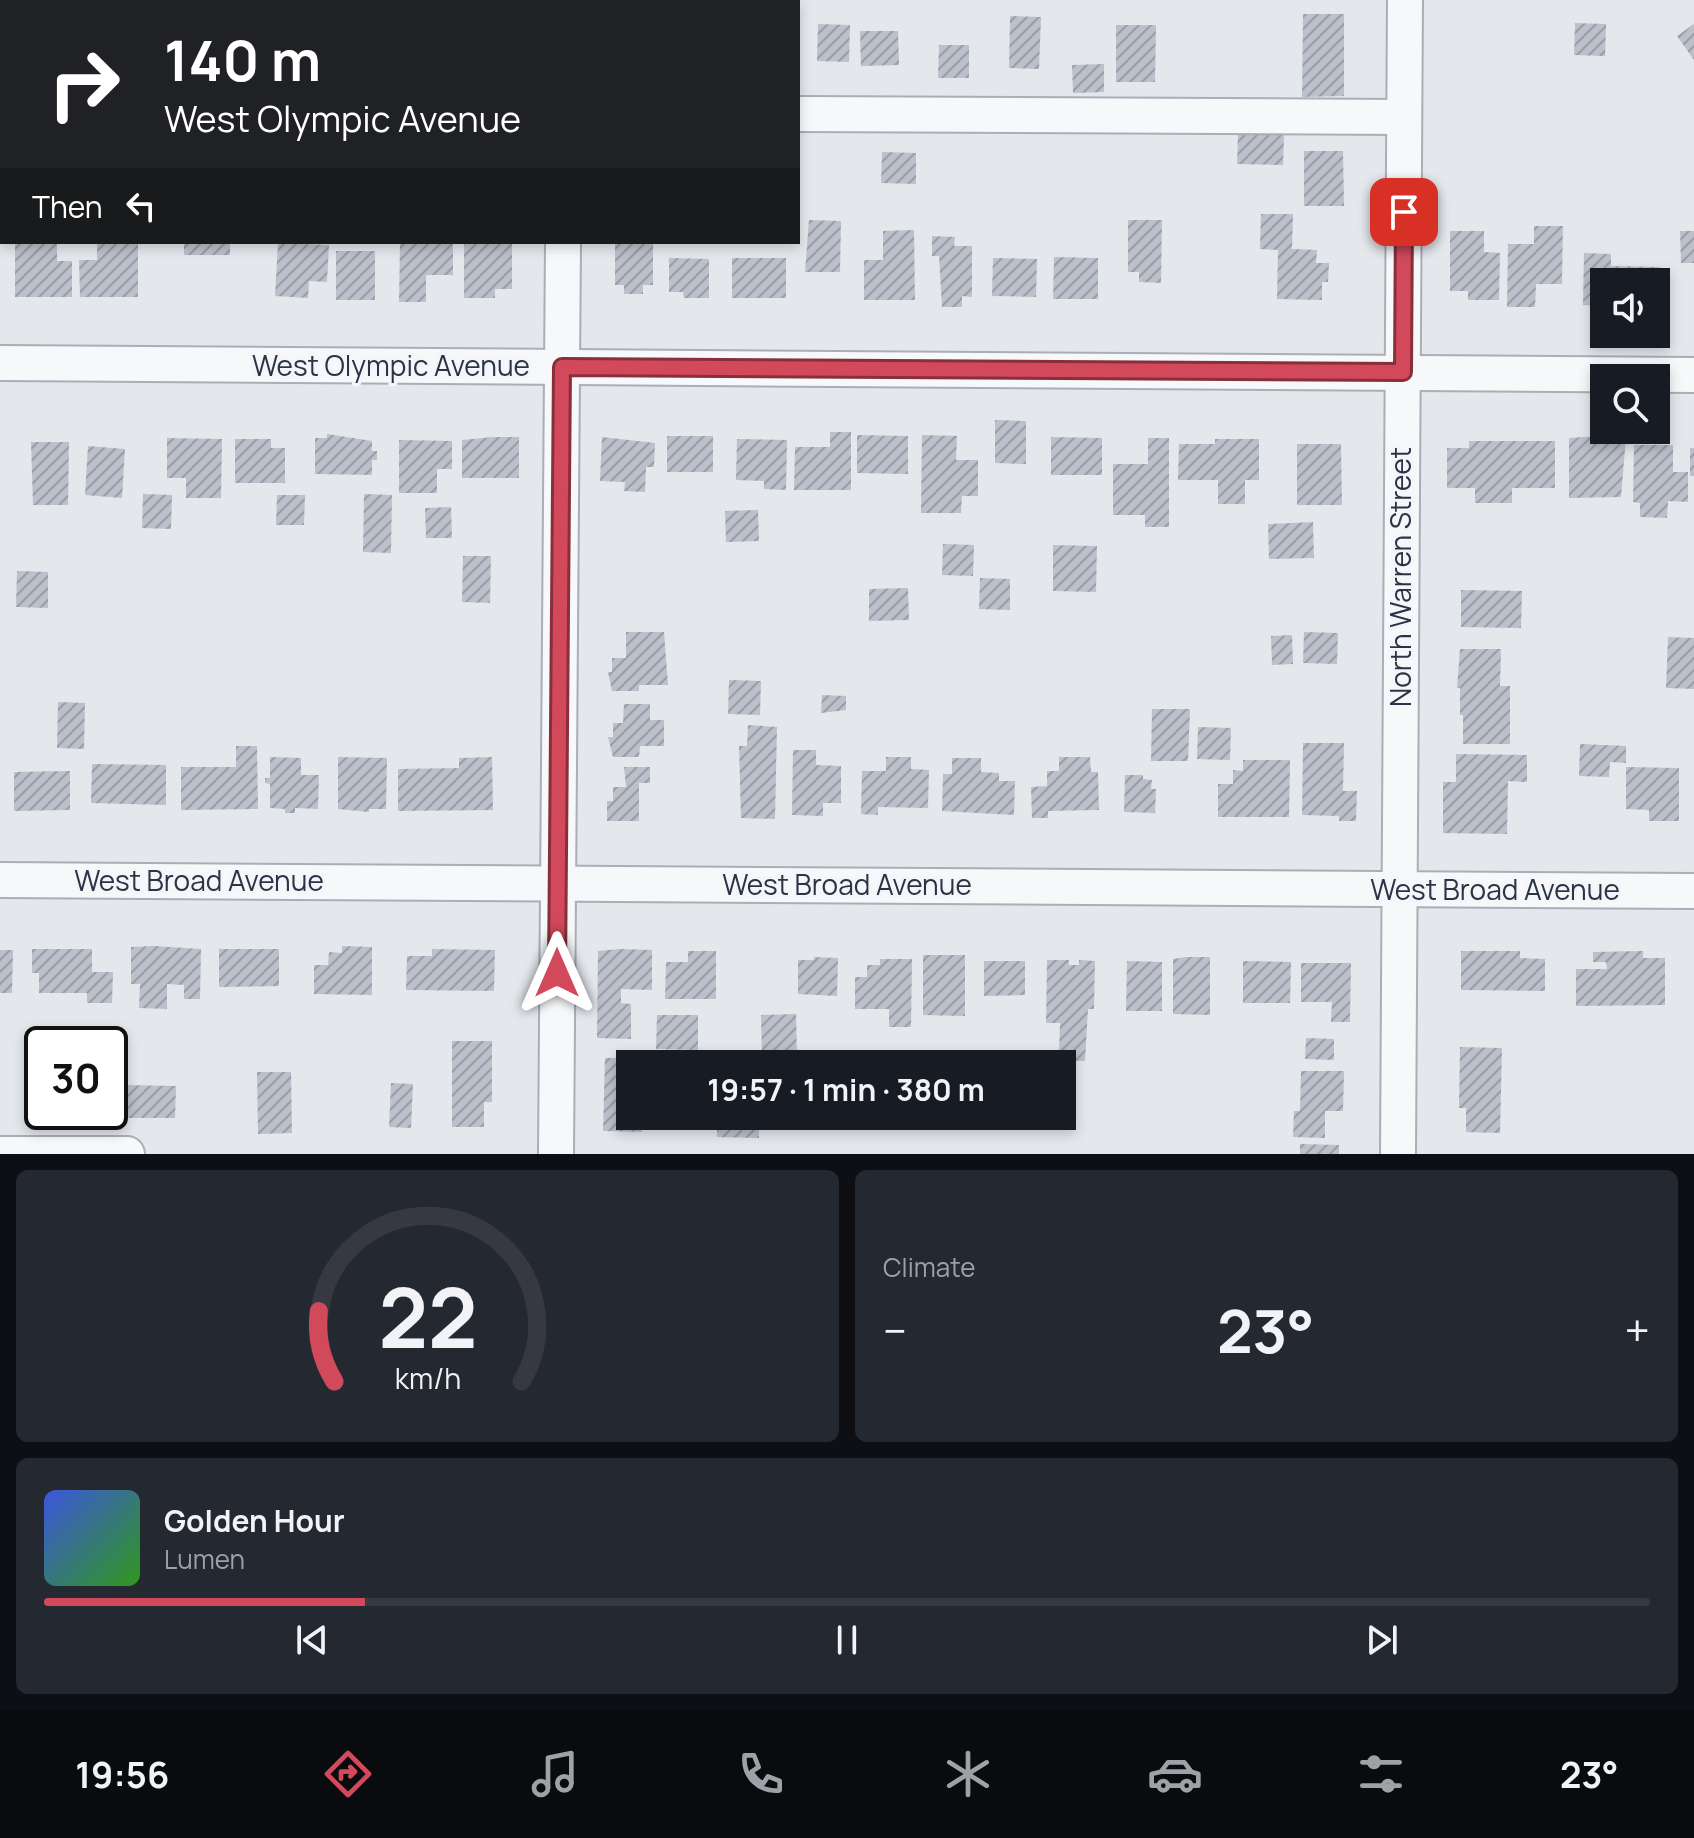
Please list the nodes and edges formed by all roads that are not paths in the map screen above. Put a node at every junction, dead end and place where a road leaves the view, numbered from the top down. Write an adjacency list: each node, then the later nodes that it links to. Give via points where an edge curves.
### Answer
1 (1405, 0): 3 (street, North Warren Street)
2 (800, 114): 3 (street)
3 (1404, 117): 7 (street, North Warren Street)
4 (563, 244): 6 (street)
5 (0, 363): 6 (street, West Olympic Avenue)
6 (562, 367): 7 (street, West Olympic Avenue); 10 (street)
7 (1403, 372): 8 (street, West Olympic Avenue); 11 (street, North Warren Street)
8 (1694, 375)
9 (0, 880): 10 (street, West Broad Avenue)
10 (557, 883): 11 (street, West Broad Avenue); 15 (street)
11 (1399, 889): 12 (street, West Broad Avenue); 16 (street, North Warren Street)
12 (1694, 891)
13 (0, 1154): 14 (street)
14 (127, 1154)
15 (556, 1154)
16 (1398, 1154)

